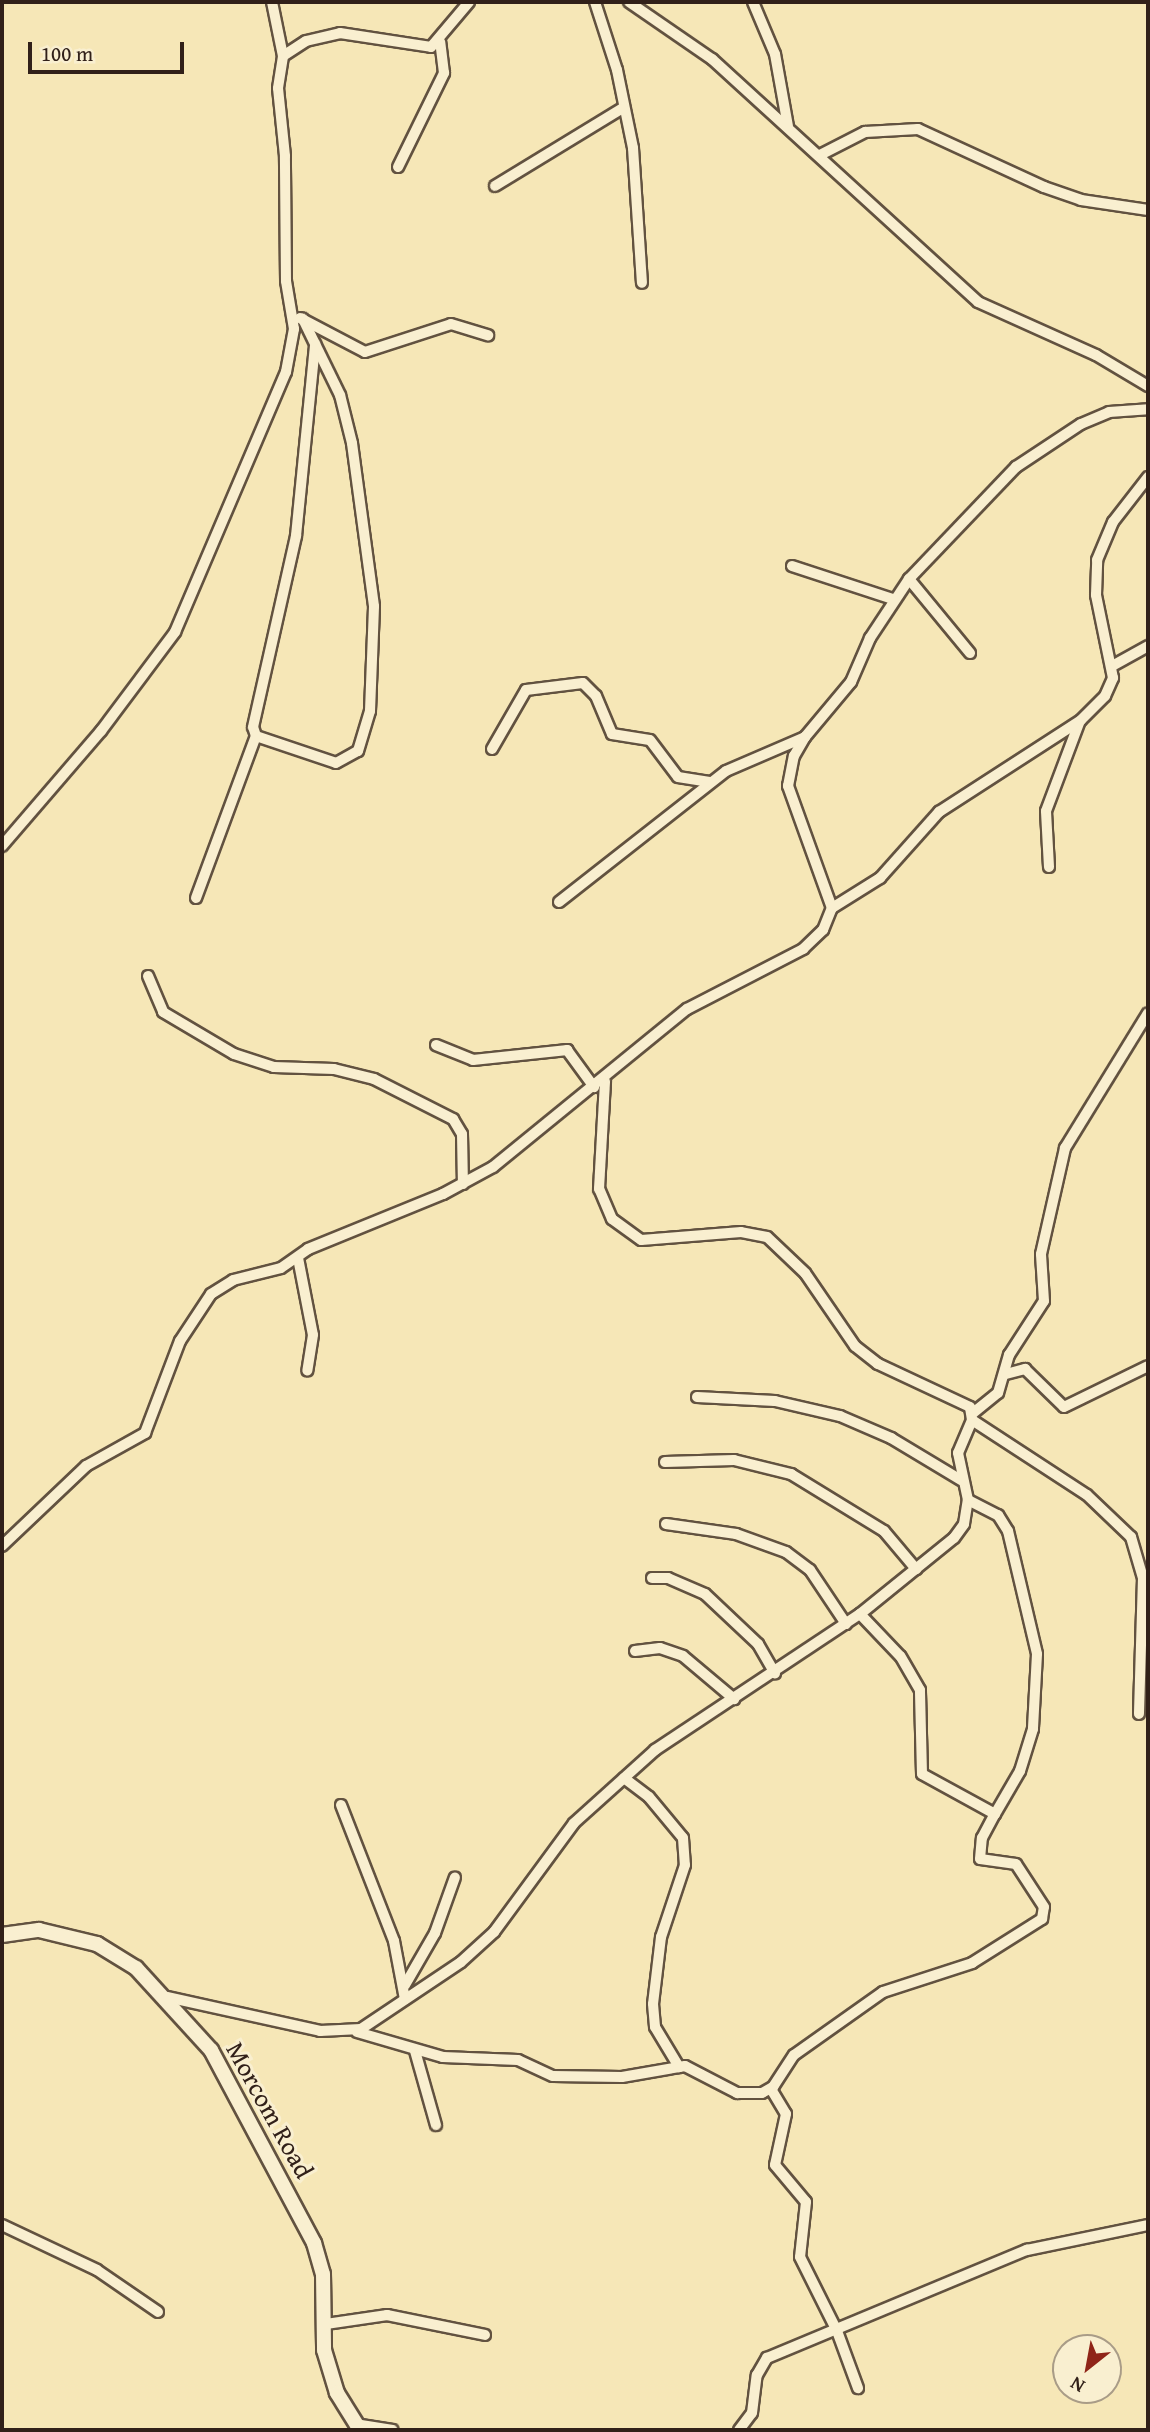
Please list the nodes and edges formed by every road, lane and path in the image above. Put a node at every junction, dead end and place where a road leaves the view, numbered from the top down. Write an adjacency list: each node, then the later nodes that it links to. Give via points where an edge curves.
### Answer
1 (272, 2): 7 (street)
2 (469, 2): 6 (street)
3 (595, 2): 8 (street)
4 (629, 2): 9 (street, via 685,37)
5 (753, 2): 9 (street, via 775,54)
6 (440, 42): 7 (street, via 398,45 359,32 340,33 306,41); 11 (street, via 444,73)
7 (283, 55): 15 (street, via 278,88)
8 (623, 108): 12 (street); 14 (street, via 633,148)
9 (788, 126): 10 (street)
10 (820, 155): 13 (street, via 865,132 918,129 1044,187 1081,200); 19 (street, via 978,302 1096,355)
11 (398, 167)
12 (495, 186)
13 (1148, 210)
14 (642, 283)
15 (291, 314): 16 (street); 33 (street, via 294,346 286,372 175,632 101,731)
16 (303, 319): 17 (street, via 365,352 451,324); 18 (street)
17 (488, 335)
18 (315, 344): 29 (street, via 295,545 255,720); 29 (street, via 347,417 374,606 368,727 358,751 336,763)
19 (1148, 386)
20 (1148, 409): 23 (street, via 1109,412 1054,437 1016,467)
21 (1148, 477): 27 (street, via 1112,522 1097,560 1096,595)
22 (792, 566): 24 (street)
23 (908, 579): 24 (street); 26 (street)
24 (893, 599): 30 (street, via 850,682)
25 (1148, 646): 27 (street)
26 (970, 653)
27 (1114, 665): 28 (street, via 1111,687)
28 (1080, 721): 34 (street, via 1046,811); 37 (street, via 939,813 880,878)
29 (256, 736): 35 (street)
30 (805, 737): 32 (street, via 762,751); 37 (street, via 794,756 788,786)
31 (492, 749): 32 (street, via 526,690 583,683 596,696 612,734 650,740 678,777)
32 (710, 782): 36 (street)
33 (2, 846)
34 (1049, 867)
35 (196, 898)
36 (559, 902)
37 (832, 908): 41 (street, via 823,930 803,949 687,1009)
38 (148, 976): 43 (street, via 163,1012 234,1054 274,1067 334,1069 374,1079 453,1119 462,1133)
39 (1148, 1013): 47 (street, via 1065,1148 1041,1254 1044,1301 1009,1355)
40 (436, 1045): 42 (street, via 472,1060 567,1050)
41 (605, 1081): 42 (street); 49 (street, via 599,1189 612,1219 626,1232 653,1241 741,1232 767,1237 805,1273 855,1346 905,1378 961,1400)
42 (594, 1087): 43 (street)
43 (463, 1184): 44 (street)
44 (298, 1258): 46 (street, via 313,1335); 54 (street, via 281,1269 233,1280 211,1294 180,1341 145,1433 86,1466)
45 (1148, 1366): 47 (street, via 1063,1407 1025,1369)
46 (307, 1371)
47 (1006, 1374): 49 (street, via 992,1402)
48 (696, 1396): 51 (street, via 775,1401 840,1416 891,1437)
49 (972, 1416): 51 (street, via 958,1453); 62 (street, via 1087,1494 1131,1536 1143,1578)
50 (665, 1462): 55 (street, via 734,1460 791,1474 884,1531)
51 (961, 1479): 52 (street)
52 (968, 1500): 55 (street, via 964,1524 954,1538); 65 (street, via 998,1515 1008,1531 1037,1654 1033,1729 1020,1771)
53 (666, 1524): 58 (street, via 736,1534 786,1552 810,1570)
54 (2, 1546)
55 (916, 1569): 57 (street)
56 (652, 1578): 60 (street, via 668,1578 705,1594 758,1644)
57 (860, 1614): 58 (street); 65 (street, via 900,1656 920,1690 922,1774)
58 (846, 1624): 60 (street)
59 (635, 1651): 61 (street, via 660,1648 683,1657)
60 (775, 1673): 61 (street)
61 (734, 1699): 63 (street)
62 (1139, 1714)
63 (624, 1778): 70 (street, via 575,1823 494,1932); 73 (street, via 649,1797 683,1838 685,1865 661,1937 653,2004 655,2027)
64 (341, 1805): 68 (street, via 394,1941)
65 (995, 1814): 74 (street, via 982,1838 979,1859 1016,1864 1044,1907 1045,1917 972,1964 883,1992 794,2054)
66 (455, 1877): 68 (street, via 435,1933)
67 (2, 1935): 69 (street, Morcom Road, via 39,1930 78,1936 136,1968)
68 (405, 1985): 70 (street)
69 (166, 1997): 71 (street, via 320,2031); 79 (street, Morcom Road, via 211,2050 314,2243 323,2274)
70 (405, 1999): 71 (street)
71 (357, 2032): 72 (street)
72 (415, 2051): 73 (street, via 494,2055 553,2077 622,2077); 75 (street)
73 (679, 2067): 74 (street, via 701,2070 741,2094)
74 (771, 2089): 80 (street, via 786,2114 775,2165 806,2202 800,2257)
75 (436, 2125)
76 (2, 2224): 78 (street, via 97,2270)
77 (1148, 2225): 80 (street, via 1027,2250)
78 (158, 2312)
79 (326, 2324): 81 (street, via 387,2315); 83 (street, Morcom Road, via 330,2373)
80 (837, 2331): 82 (street); 85 (street, via 767,2358 757,2375 752,2413)
81 (485, 2334)
82 (858, 2388)
83 (357, 2427): 84 (street)
84 (393, 2430)
85 (740, 2430)

